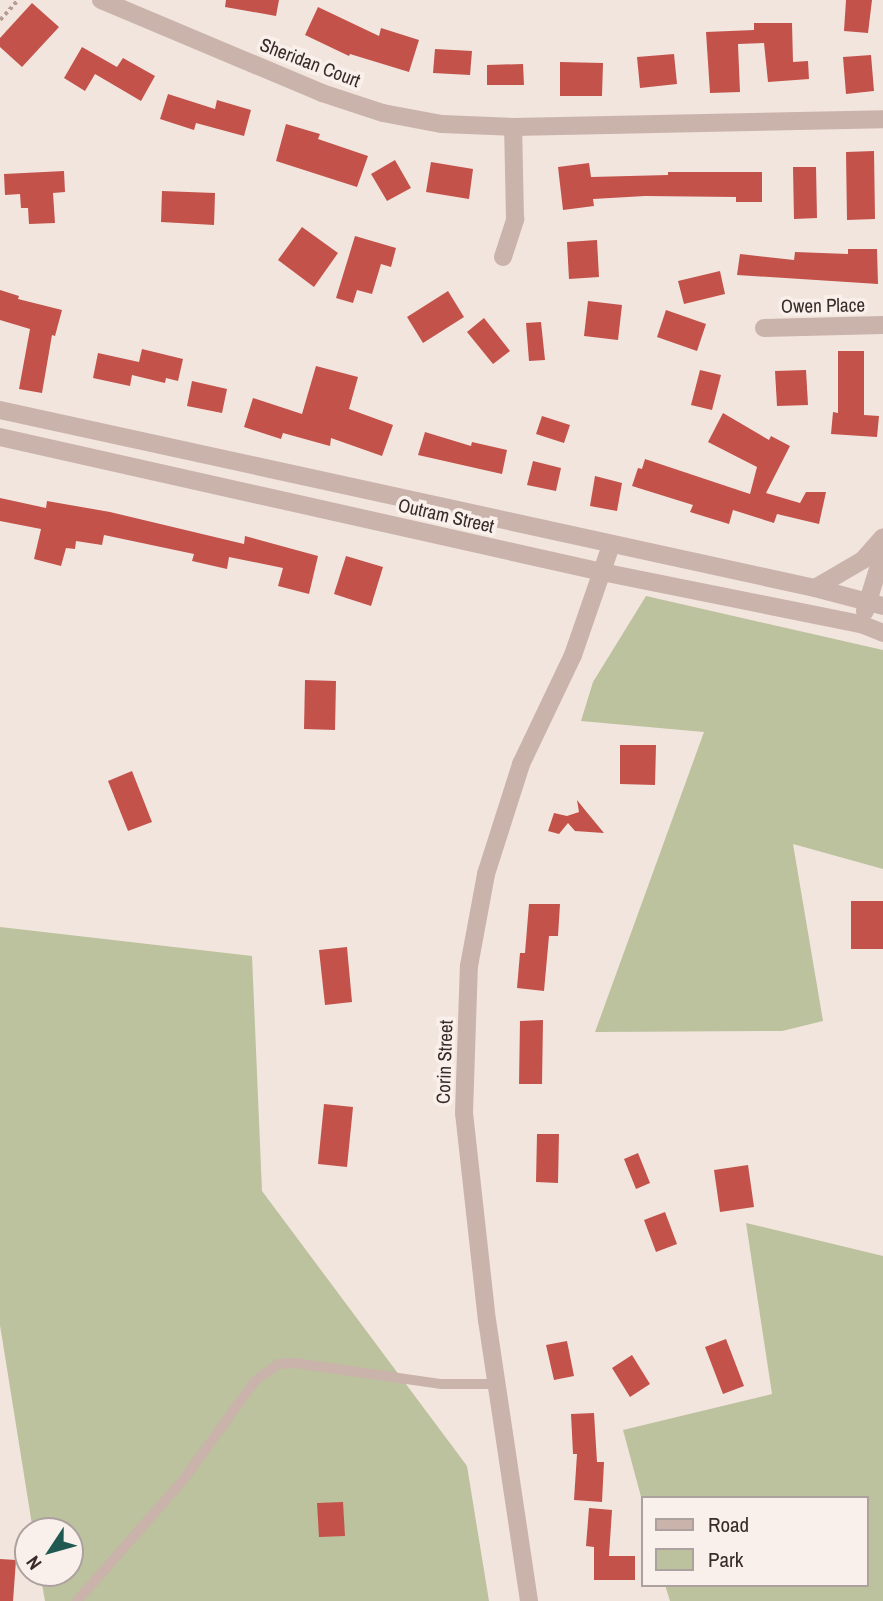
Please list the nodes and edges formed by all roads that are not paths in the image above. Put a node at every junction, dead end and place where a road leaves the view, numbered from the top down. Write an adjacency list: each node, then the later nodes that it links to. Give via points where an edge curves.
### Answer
1 (102, 0): 3 (street, Sheridan Court, via 322,93 383,113 442,124)
2 (883, 119): 3 (street, Sheridan Court)
3 (513, 127): 4 (street, via 514,219)
4 (503, 257)
5 (883, 326): 6 (street, Owen Place)
6 (764, 328)
7 (0, 411): 10 (street, Outram Street)
8 (0, 437): 12 (street, Outram Street)
9 (883, 537): 13 (street, via 863,560)
10 (611, 545): 12 (street, Corin Street); 13 (street, Outram Street)
11 (883, 553): 14 (street)
12 (602, 572): 15 (street, Outram Street); 17 (street, Corin Street, via 573,655 521,764 486,874 469,966 464,1113)
13 (815, 588): 14 (street, Outram Street)
14 (876, 604): 15 (street)
15 (861, 624): 16 (street, Outram Street)
16 (883, 634)
17 (496, 1384): 18 (lane, via 441,1384 278,1364 255,1381 184,1479); 19 (street, Corin Street)
18 (77, 1601)
19 (529, 1601)

